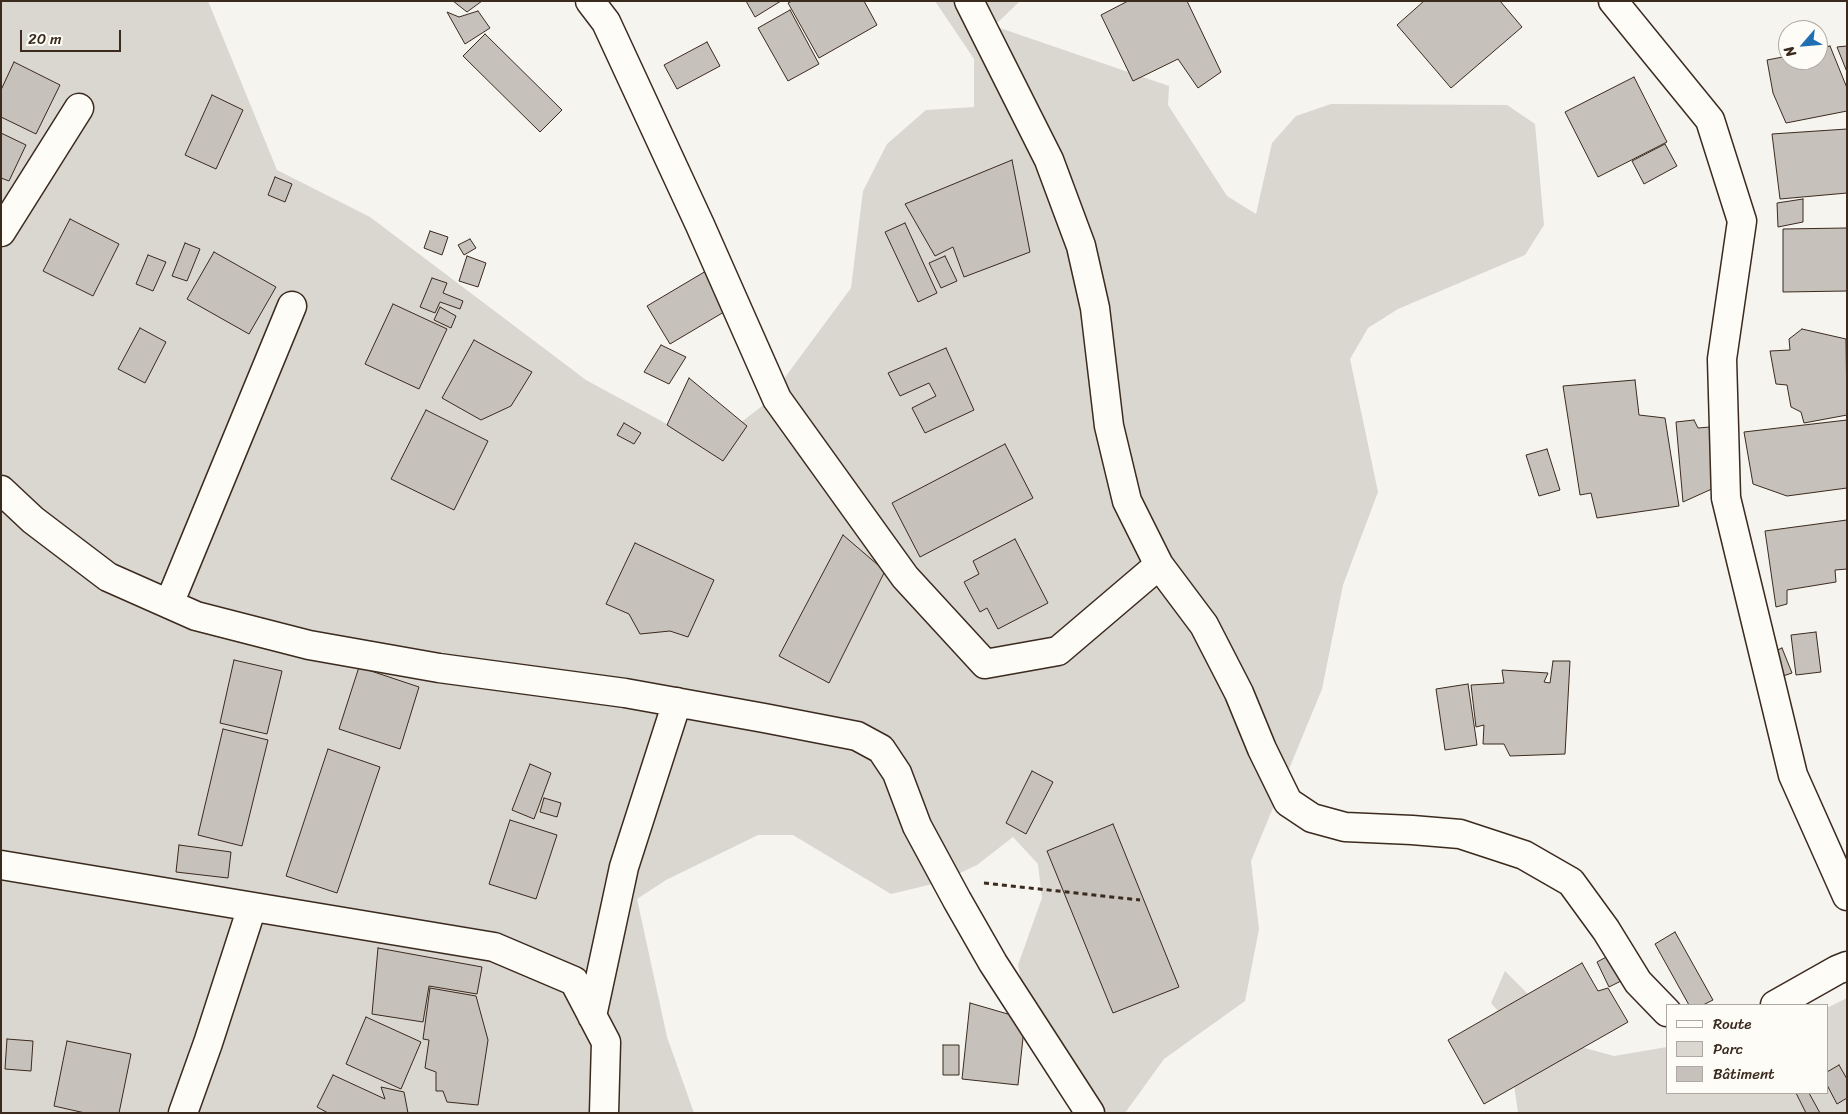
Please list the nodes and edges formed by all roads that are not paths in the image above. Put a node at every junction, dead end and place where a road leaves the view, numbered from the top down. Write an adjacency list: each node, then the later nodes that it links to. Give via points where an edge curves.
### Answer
1 (590, 1): 8 (street, via 606,22 777,399 905,578 985,664 1058,651)
2 (969, 1): 8 (street, via 1049,160 1081,246 1095,308 1109,426 1127,501)
3 (1613, 1): 12 (street, via 1710,120 1742,221 1722,359 1726,498 1793,775)
4 (79, 108): 5 (street)
5 (1, 232)
6 (292, 306): 9 (street)
7 (3, 500): 9 (street, via 108,577)
8 (1159, 565): 16 (street, via 1204,625 1288,802 1312,818 1345,827 1460,834 1524,855 1571,882 1638,982)
9 (169, 604): 10 (street, via 196,616 309,645 439,668)
10 (677, 702): 17 (street, via 624,867); 20 (street, via 857,736 880,749 897,773 917,826 957,900)
11 (1, 865): 13 (street)
12 (1847, 896)
13 (252, 907): 17 (street, via 494,947 574,981); 18 (street)
14 (1847, 966): 15 (street)
15 (1776, 1004)
16 (1666, 1011)
17 (592, 1016): 19 (street, via 606,1042)
18 (183, 1113)
19 (604, 1113)
20 (1090, 1113)

